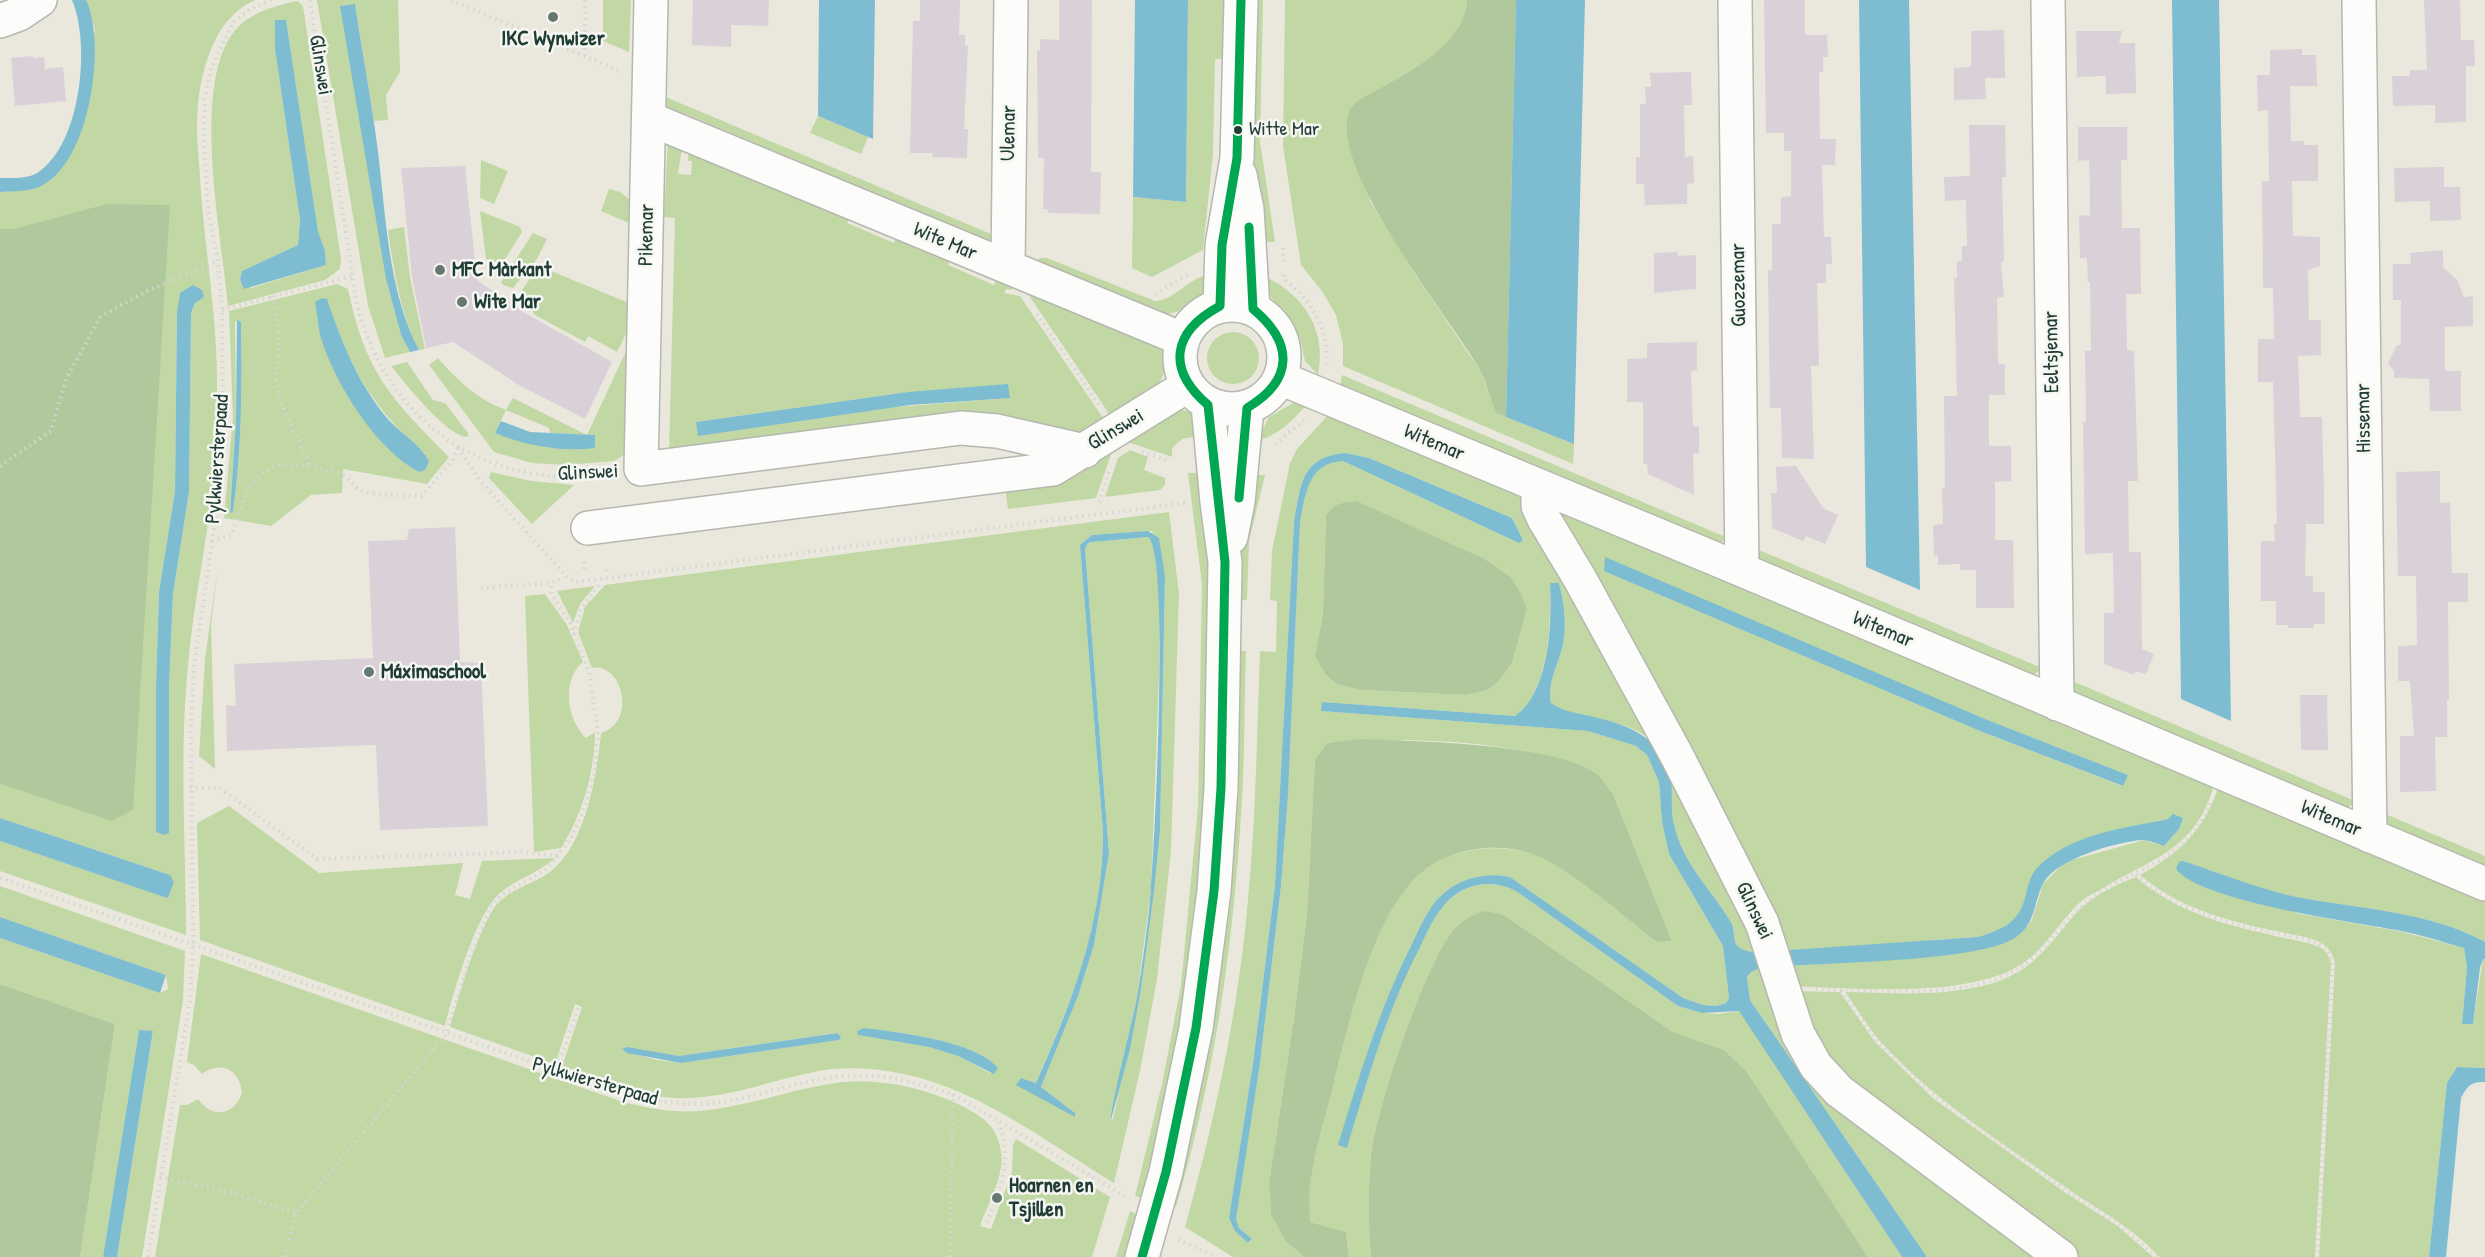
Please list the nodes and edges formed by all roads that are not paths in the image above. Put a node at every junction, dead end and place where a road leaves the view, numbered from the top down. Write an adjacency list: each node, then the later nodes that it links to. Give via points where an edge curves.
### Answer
1 (40, 0): 8 (street)
2 (651, 0): 9 (street, Pikemar)
3 (1011, 0): 11 (street, Ulemar)
4 (1241, 0): 10 (street)
5 (1735, 0): 23 (street, Guozzemar)
6 (2048, 0): 24 (street, Eeltsjemar)
7 (2359, 0): 25 (street, Hissemar)
8 (0, 21)
9 (650, 119): 11 (street, Wite Mar); 19 (street, Pikemar, via 642,249)
10 (1237, 158): 12 (street, via 1225,214); 13 (street, via 1247,209)
11 (1008, 267): 14 (street, Wite Mar)
12 (1220, 306): 13 (street); 14 (street, via 1191,324)
13 (1253, 309): 15 (street, via 1277,331 1283,346)
14 (1182, 339): 16 (street, via 1180,363)
15 (1280, 378): 17 (street, via 1261,401); 20 (street, Witemar)
16 (1198, 395): 17 (street, via 1227,410); 18 (street, Glinswei); 22 (street)
17 (1247, 408): 22 (street, via 1238,502)
18 (1085, 451): 19 (street, Glinswei, via 997,431 961,428); 21 (street, via 1053,469)
19 (641, 470)
20 (1538, 487): 23 (street, Witemar); 28 (street, Glinswei, via 1538,506 1544,519 1677,756 1762,923 1798,1034 1812,1058 1839,1091)
21 (588, 528)
22 (1226, 562): 27 (street, via 1221,788 1207,962 1181,1104)
23 (1742, 570): 24 (street, Witemar)
24 (2057, 704): 25 (street, Witemar)
25 (2370, 836): 26 (street, Witemar)
26 (2485, 884)
27 (1145, 1243)
28 (2061, 1257)

